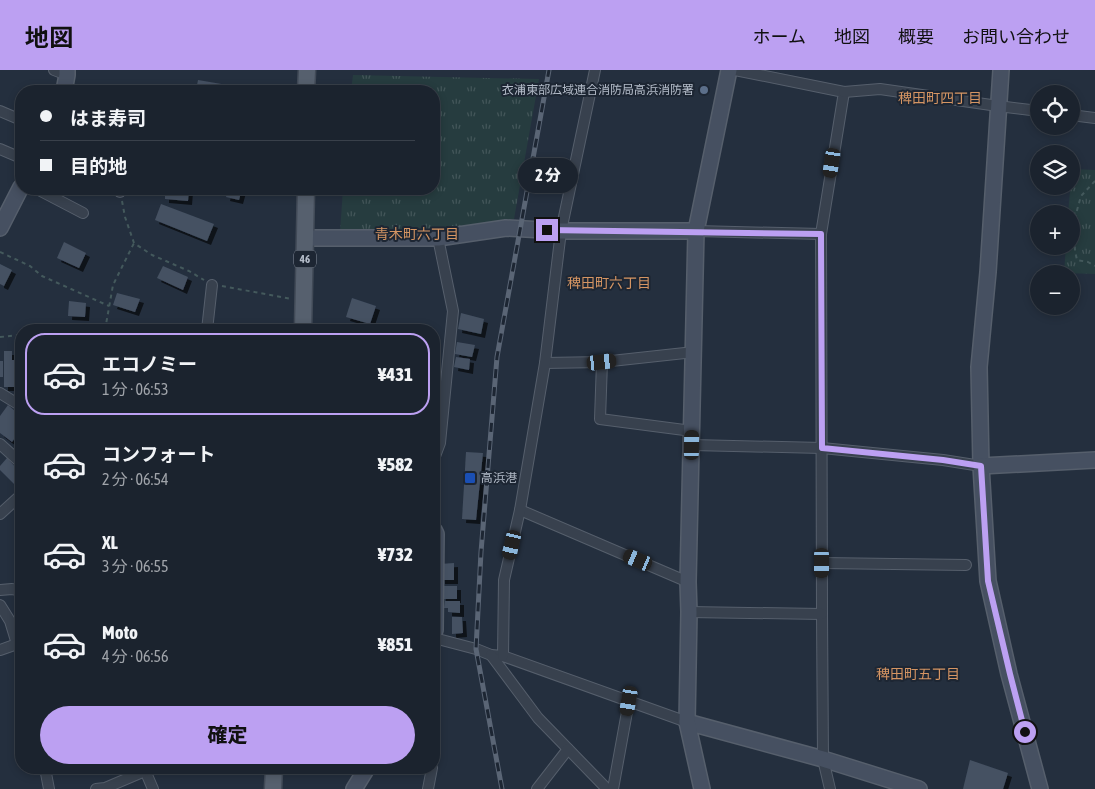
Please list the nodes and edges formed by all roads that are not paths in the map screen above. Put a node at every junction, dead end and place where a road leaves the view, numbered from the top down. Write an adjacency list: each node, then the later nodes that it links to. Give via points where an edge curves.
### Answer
1 (307, 70): 8 (main road)
2 (595, 70): 23 (street)
3 (729, 70): 24 (street)
4 (735, 70): 9 (street)
5 (1001, 70): 10 (street)
6 (63, 72): 7 (street)
7 (64, 85)
8 (306, 85)
9 (844, 92): 10 (street, via 880,89); 25 (street)
10 (998, 106): 11 (street); 42 (street, via 979,368)
11 (1030, 110)
12 (0, 111): 14 (street)
13 (1080, 116): 15 (street)
14 (15, 117)
15 (1095, 118)
16 (0, 149): 17 (street)
17 (15, 155)
18 (17, 195): 22 (street)
19 (49, 195): 21 (street)
20 (306, 195): 26 (main road, 46)
21 (83, 213)
22 (0, 228)
23 (561, 231): 24 (street); 27 (street, via 506,228); 33 (street)
24 (696, 231): 25 (street); 31 (street)
25 (821, 234): 39 (street)
26 (305, 238): 27 (street); 30 (main road, 46)
27 (438, 238): 37 (street, via 453,311)
28 (212, 284): 29 (street)
29 (208, 324)
30 (303, 324)
31 (694, 352): 32 (street); 36 (street)
32 (602, 362): 33 (street); 36 (street, via 600,419)
33 (545, 363): 44 (street)
34 (0, 393): 35 (street)
35 (15, 402)
36 (692, 438): 39 (street); 48 (street)
37 (440, 443)
38 (0, 444): 40 (street)
39 (822, 448): 42 (street); 46 (street)
40 (15, 457)
41 (1095, 460): 42 (street)
42 (981, 466): 82 (street, via 988,581)
43 (15, 503): 45 (street)
44 (520, 510): 48 (street); 59 (street, via 504,580)
45 (0, 514)
46 (822, 563): 47 (street); 53 (street)
47 (966, 565)
48 (688, 582): 52 (street)
49 (0, 590): 50 (street)
50 (15, 590)
51 (0, 604): 54 (street)
52 (689, 612): 53 (street); 61 (street)
53 (822, 614): 63 (street)
54 (15, 636)
55 (440, 640): 58 (street)
56 (15, 648): 57 (street)
57 (0, 650)
58 (491, 655): 59 (street); 62 (street, via 538,718)
59 (503, 656): 60 (street)
60 (629, 701): 61 (street); 78 (street)
61 (687, 722): 63 (street); 79 (street)
62 (568, 749): 76 (street); 77 (street)
63 (823, 759): 80 (street); 81 (street)
64 (46, 774): 70 (street)
65 (136, 774): 71 (street)
66 (148, 774): 72 (street)
67 (274, 774): 73 (main road)
68 (363, 774): 74 (street)
69 (431, 774): 75 (street)
70 (48, 789)
71 (96, 789)
72 (153, 789)
73 (273, 789)
74 (354, 789)
75 (428, 789)
76 (537, 789)
77 (607, 789)
78 (613, 789)
79 (702, 789)
80 (830, 789)
81 (919, 789)
82 (1040, 789)

